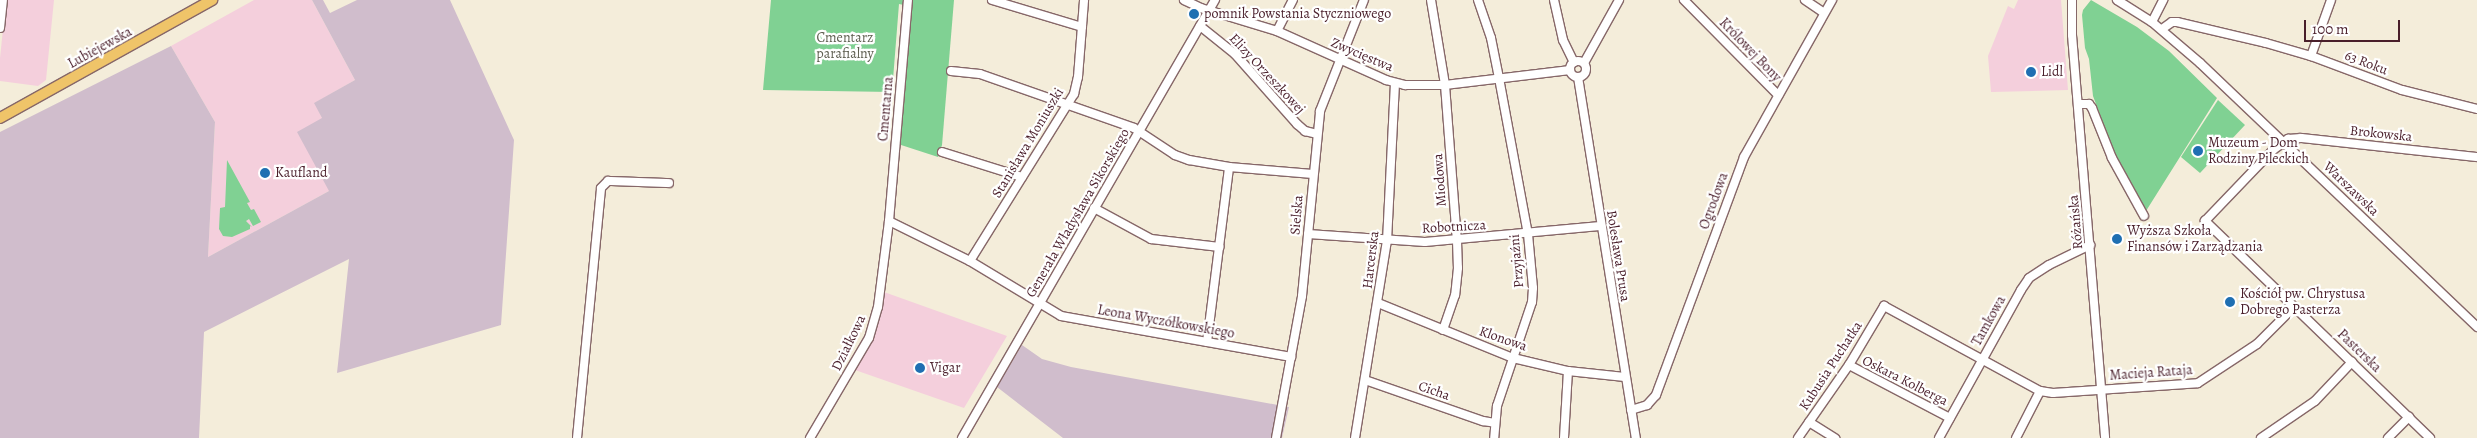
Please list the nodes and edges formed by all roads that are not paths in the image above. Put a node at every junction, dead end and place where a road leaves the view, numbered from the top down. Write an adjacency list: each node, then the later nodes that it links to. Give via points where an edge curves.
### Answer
1 (3, 0): 26 (street)
2 (212, 0): 42 (main road, Lubiejewska)
3 (908, 0): 54 (street, Cmentarna)
4 (992, 0): 25 (street)
5 (1084, 0): 25 (street, Stanisława Moniuszki)
6 (1184, 0): 21 (street)
7 (1214, 0): 21 (street, Generała Władysława Sikorskiego)
8 (1293, 0): 28 (street)
9 (1364, 0): 30 (street, Sielska)
10 (1431, 0): 37 (street, Miodowa)
11 (1478, 0): 35 (street, Przyjaźni, via 1491,38)
12 (1554, 0): 32 (street)
13 (1619, 0): 31 (street)
14 (1684, 0): 38 (street, Królowej Bony)
15 (1805, 0): 22 (street)
16 (1832, 0): 22 (street, Ogrodowa)
17 (2117, 0): 23 (street, Warszawska)
18 (2163, 0): 23 (street)
19 (2331, 0): 29 (street)
20 (2073, 2): 40 (street, Różańska, via 2071,21)
21 (1210, 10): 24 (street, Generała Władysława Sikorskiego); 28 (street, Zwycięstwa)
22 (1824, 13): 38 (street, Ogrodowa)
23 (2152, 22): 27 (street, Warszawska)
24 (1200, 26): 43 (street, Generała Władysława Sikorskiego); 44 (street, Elizy Orzeszkowej, via 1235,54 1297,124 1305,131)
25 (1082, 27): 39 (street, Stanisława Moniuszki, via 1078,77)
26 (0, 28)
27 (2162, 29): 29 (street, 63 Roku, via 2177,22); 45 (street, Warszawska)
28 (1276, 31): 30 (street, Zwycięstwa)
29 (2311, 56): 41 (street, 63 Roku, via 2402,90)
30 (1340, 60): 36 (street, Zwycięstwa); 44 (street, Sielska, via 1322,103)
31 (1584, 64): 32 (street, Zwycięstwa); 34 (street, via 1586,72)
32 (1572, 66): 34 (street, via 1573,75); 35 (street, Zwycięstwa)
33 (951, 71): 39 (street, via 980,74)
34 (1578, 77): 55 (street, Bolesława Prusa)
35 (1499, 78): 37 (street, Zwycięstwa); 57 (street, Przyjaźni)
36 (1394, 83): 37 (street, Zwycięstwa); 58 (street, Harcerska)
37 (1445, 85): 59 (street, Miodowa)
38 (1778, 95): 79 (street, Ogrodowa, via 1736,176 1656,396 1647,404)
39 (1068, 104): 43 (street); 50 (street, Stanisława Moniuszki)
40 (2078, 104): 53 (street, via 2089,104 2092,108 2112,158); 60 (street, Różańska)
41 (2477, 109)
42 (0, 118)
43 (1139, 132): 48 (street, via 1188,160); 52 (street, Generała Władysława Sikorskiego)
44 (1317, 134): 49 (street, Sielska)
45 (2284, 142): 47 (street, Brokowska, via 2301,138); 65 (street, Pasterska, via 2205,221); 66 (street, Warszawska)
46 (942, 152): 50 (street)
47 (2477, 156)
48 (1228, 167): 49 (street); 61 (street)
49 (1313, 174): 56 (street, Sielska)
50 (1022, 177): 62 (street, Stanisława Moniuszki)
51 (669, 183): 84 (street, via 608,181 601,188)
52 (1094, 208): 61 (street, via 1150,239); 63 (street, Generała Władysława Sikorskiego)
53 (2144, 216)
54 (889, 221): 62 (street, Leona Wyczółkowskiego); 85 (street, Działkowa, via 874,325)
55 (1601, 226): 57 (street, Robotnicza); 75 (street, Bolesława Prusa)
56 (1308, 234): 58 (street, Robotnicza); 69 (street, Sielska, via 1302,296)
57 (1528, 234): 59 (street, Robotnicza); 70 (street, Przyjaźni, via 1534,288)
58 (1388, 241): 59 (street, Robotnicza); 64 (street, Harcerska)
59 (1457, 241): 67 (street, Miodowa, via 1455,295)
60 (2090, 245): 71 (street, Tamkowa, via 2029,278); 77 (street, Różańska)
61 (1220, 247): 68 (street)
62 (970, 261): 63 (street, Leona Wyczółkowskiego)
63 (1040, 303): 68 (street, Leona Wyczółkowskiego, via 1061,316); 86 (street, Generała Władysława Sikorskiego)
64 (1378, 303): 67 (street, Klonowa); 76 (street, Harcerska)
65 (2294, 307): 72 (street, Pasterska); 77 (street, Macieja Rataja, via 2257,344 2198,382)
66 (2477, 327)
67 (1443, 330): 70 (street, Klonowa)
68 (1207, 342): 69 (street, Leona Wyczółkowskiego)
69 (1291, 357): 87 (street, Sielska)
70 (1513, 358): 74 (street, Klonowa); 83 (street, Przyjaźni, via 1496,406)
71 (1982, 359): 73 (street, Kubusia Puchatka, via 1884,306); 78 (street); 81 (street, Tamkowa)
72 (2352, 362): 80 (street, Pasterska); 97 (street, via 2315,401)
73 (1848, 366): 81 (street, Oskara Kolberga); 82 (street, Kubusia Puchatka)
74 (1568, 371): 75 (street, Klonowa); 90 (street)
75 (1625, 377): 79 (street, Bolesława Prusa)
76 (1365, 380): 83 (street, Cicha); 88 (street, Harcerska)
77 (2102, 389): 78 (street, Macieja Rataja); 96 (street, Różańska)
78 (2040, 391): 95 (street)
79 (1631, 410): 91 (street, Bolesława Prusa)
80 (2409, 417): 98 (street); 99 (street, Pasterska)
81 (1950, 418): 94 (street, Tamkowa)
82 (1809, 422): 92 (street, Kubusia Puchatka); 93 (street)
83 (1495, 423): 89 (street, Przyjaźni)
84 (577, 438)
85 (810, 438)
86 (962, 438)
87 (1277, 438)
88 (1355, 438)
89 (1494, 438)
90 (1564, 438)
91 (1636, 438)
92 (1798, 438)
93 (1835, 438)
94 (1939, 438)
95 (2016, 438)
96 (2105, 438)
97 (2261, 438)
98 (2388, 438)
99 (2430, 438)

